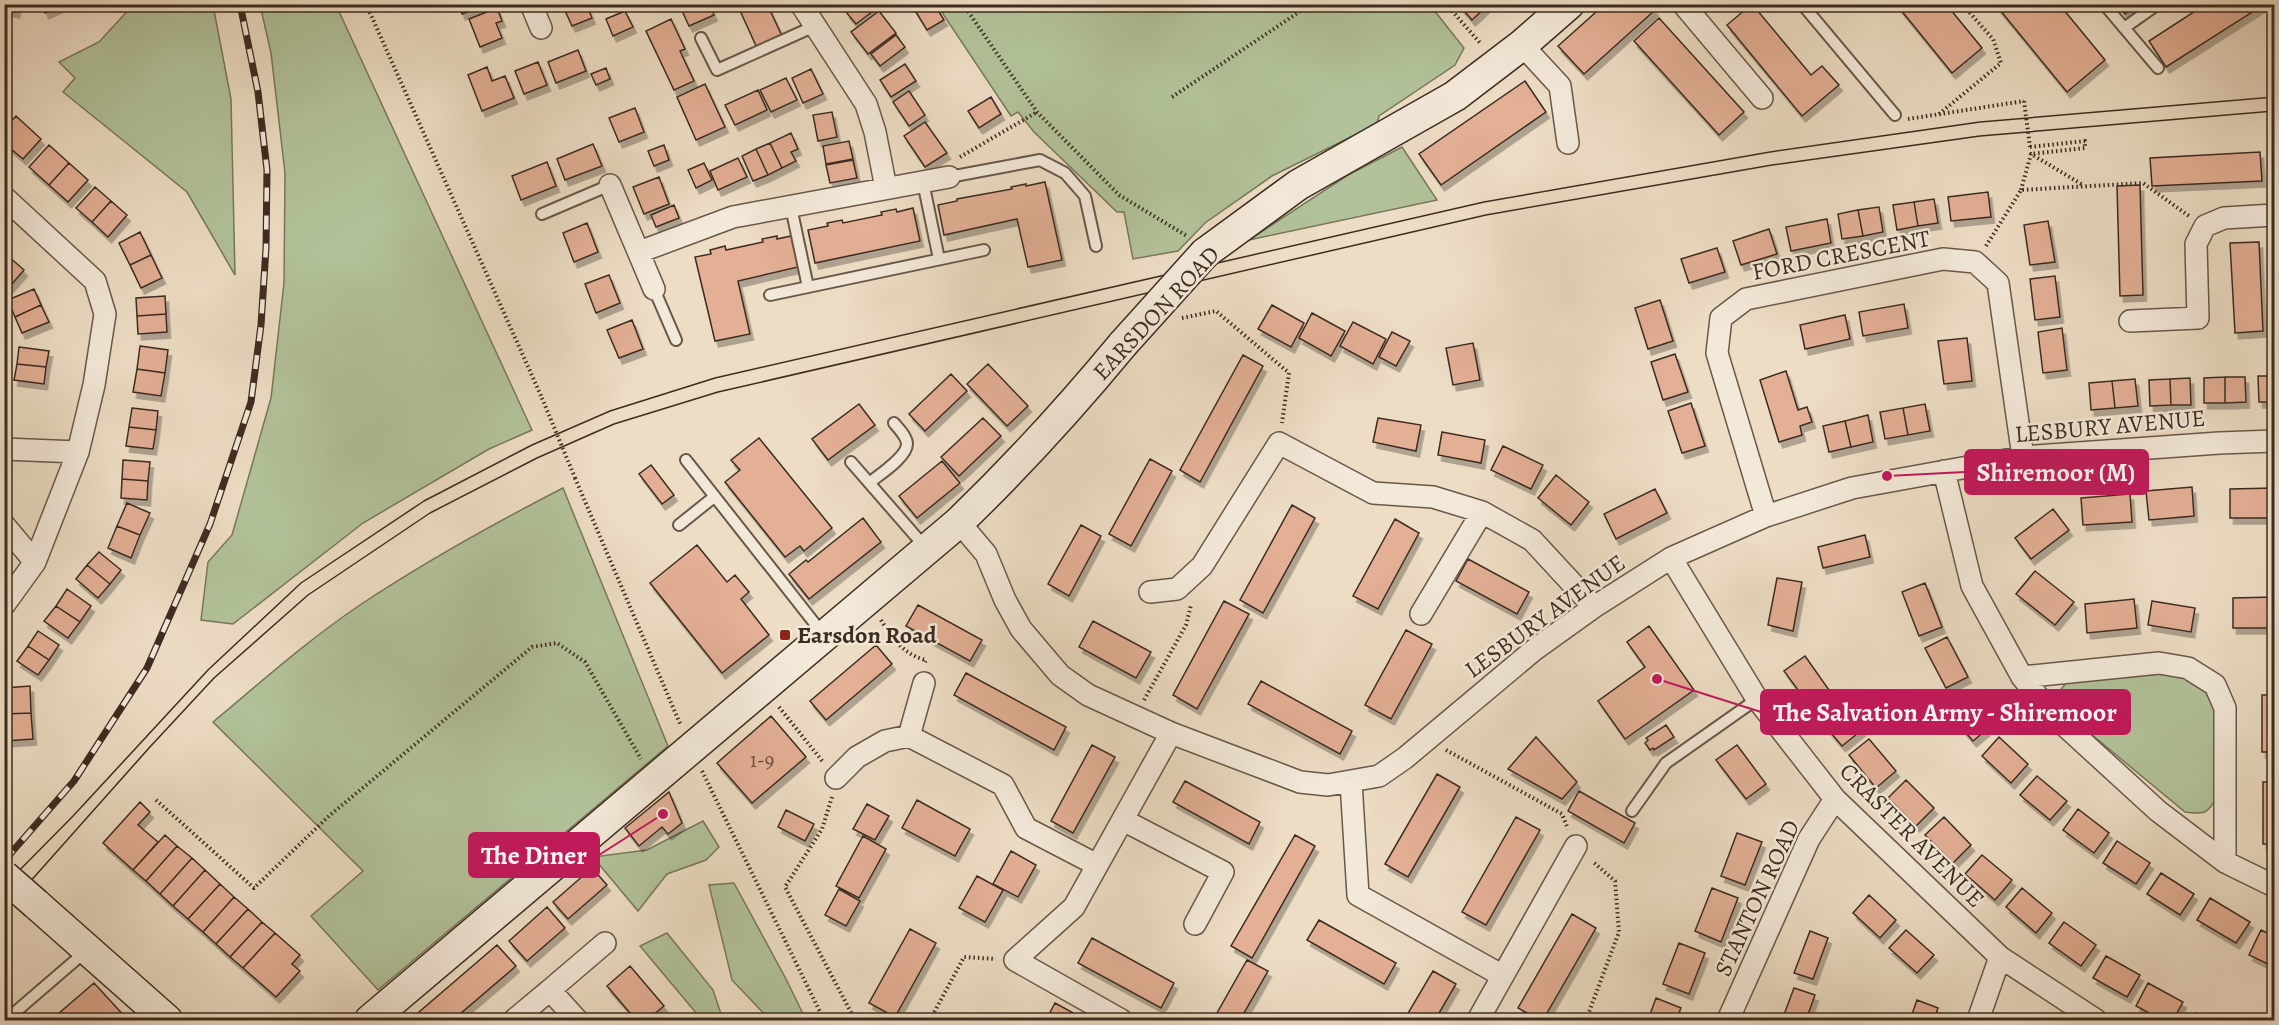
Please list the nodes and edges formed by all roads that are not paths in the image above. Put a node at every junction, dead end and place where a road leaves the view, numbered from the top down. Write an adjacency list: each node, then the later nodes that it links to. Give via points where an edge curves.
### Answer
1 (531, 4): 9 (street)
2 (801, 4): 8 (street)
3 (1569, 4): 12 (street, EARSDON ROAD)
4 (1802, 4): 15 (lane)
5 (2104, 4): 10 (lane)
6 (2158, 4): 10 (lane)
7 (1692, 8): 14 (street)
8 (815, 26): 11 (lane, via 717,70); 20 (street, via 866,104)
9 (541, 28)
10 (2124, 28): 13 (lane)
11 (701, 38)
12 (1522, 45): 16 (street, via 1560,86); 46 (street, EARSDON ROAD, bridge, via 1455,96 1298,185 1201,247 1082,393 1020,463)
13 (2158, 68)
14 (1762, 98)
15 (1895, 115)
16 (1568, 143)
17 (949, 177): 18 (street); 25 (lane, via 1040,160 1065,173 1085,196)
18 (923, 182): 20 (street); 28 (lane)
19 (610, 185): 23 (lane); 27 (street)
20 (886, 188): 22 (street)
21 (4, 196): 37 (street, via 95,281 105,314)
22 (791, 207): 27 (street, via 733,217); 29 (lane)
23 (542, 214)
24 (2274, 215): 32 (street, via 2224,218 2205,226 2196,244 2198,318)
25 (1096, 246)
26 (984, 250): 28 (lane)
27 (639, 252): 30 (street)
28 (939, 259): 29 (lane)
29 (808, 287): 31 (lane)
30 (654, 289): 33 (lane)
31 (770, 295)
32 (2130, 321)
33 (676, 340)
34 (894, 423): 42 (lane, via 907,445 904,454)
35 (2274, 441): 38 (street, LESBURY AVENUE)
36 (4, 449): 37 (street)
37 (78, 452): 51 (street)
38 (2023, 457): 41 (street, LESBURY AVENUE); 45 (street, FORD CRESCENT, via 1998,283 1976,262 1943,259 1746,299 1721,318 1717,353)
39 (686, 460): 43 (lane)
40 (851, 462): 42 (lane)
41 (1944, 471): 45 (street, LESBURY AVENUE, via 1852,489); 57 (street, via 1972,586)
42 (869, 483): 49 (lane)
43 (714, 497): 48 (lane); 56 (lane)
44 (1482, 512): 52 (street, via 1432,497 1373,493 1279,443 1202,566 1177,589); 54 (street, via 1532,540); 55 (street)
45 (1766, 516): 50 (street, LESBURY AVENUE)
46 (959, 522): 49 (street, EARSDON ROAD); 60 (street, LESBURY AVENUE, via 986,554 1021,629 1060,675 1088,695)
47 (4, 525): 51 (street)
48 (679, 525)
49 (927, 549): 56 (street, EARSDON ROAD)
50 (1671, 558): 54 (street, LESBURY AVENUE); 59 (street, CRASTER AVENUE)
51 (35, 562): 53 (street)
52 (1150, 592)
53 (4, 605)
54 (1594, 607): 63 (street, LESBURY AVENUE, via 1534,650 1405,758 1378,776)
55 (1421, 614)
56 (824, 636): 80 (street, EARSDON ROAD)
57 (2022, 677): 68 (street, via 2052,714 2158,811); 68 (street, via 2159,663 2188,668 2215,685 2225,708)
58 (924, 683): 61 (street)
59 (1757, 699): 64 (street, CRASTER AVENUE); 65 (lane, via 1666,763)
60 (1171, 733): 63 (street, LESBURY AVENUE, via 1300,782); 66 (street)
61 (909, 736): 62 (street, via 885,741 857,756); 69 (street, via 1003,785 1026,828)
62 (836, 778)
63 (1351, 782): 76 (street, via 1358,895)
64 (1835, 799): 75 (street, CRASTER AVENUE); 85 (street, STANTON ROAD, via 1809,839)
65 (1632, 811)
66 (1123, 820): 69 (street); 72 (street, via 1223,872)
67 (1576, 846): 76 (street)
68 (2225, 862): 71 (street)
69 (1097, 865): 83 (street, via 1074,907 1015,960)
70 (4, 876): 74 (street, bridge)
71 (2274, 886)
72 (1195, 924)
73 (605, 943): 77 (street)
74 (87, 950): 78 (lane); 79 (street)
75 (2000, 957): 86 (street); 87 (street, CRASTER AVENUE)
76 (1503, 976): 84 (street)
77 (550, 990): 81 (street); 82 (street)
78 (6, 1020)
79 (167, 1020)
80 (370, 1020)
81 (513, 1020)
82 (577, 1020)
83 (1121, 1020)
84 (1478, 1020)
85 (1728, 1020)
86 (1978, 1020)
87 (2096, 1020)

